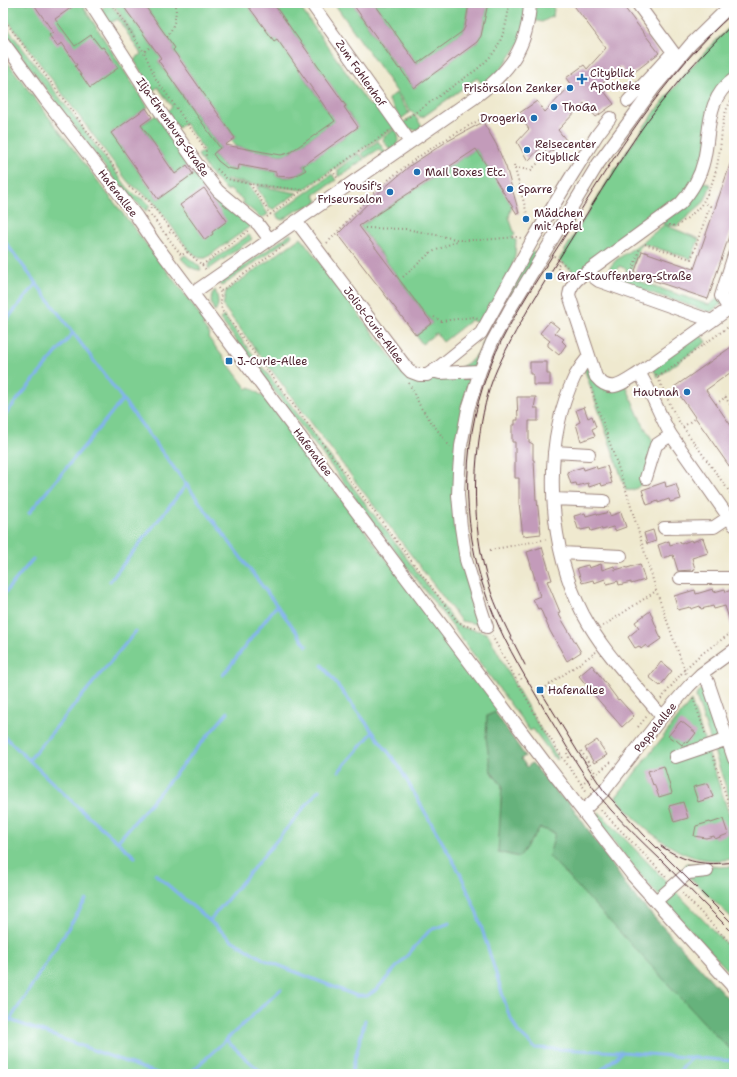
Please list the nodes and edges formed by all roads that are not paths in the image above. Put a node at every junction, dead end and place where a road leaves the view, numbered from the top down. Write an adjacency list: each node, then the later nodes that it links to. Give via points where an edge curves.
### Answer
1 (90, 3): 12 (street, Ilja-Ehrenburg-Straße, via 141,91 218,191 258,224)
2 (311, 3): 10 (street, Zum Fohlenhof)
3 (530, 3): 10 (street, via 523,42 513,61 502,74 489,87)
4 (637, 3): 8 (street, via 673,52)
5 (733, 3): 20 (street, via 686,50 653,89 598,164 510,309)
6 (3, 42): 15 (street, Hafenallee)
7 (734, 78): 14 (street, via 718,94 714,104 704,160 698,179 689,194 680,204)
8 (628, 101)
9 (610, 118): 19 (street, Joliot-Curie-Allee, via 532,242 482,332)
10 (410, 142): 11 (street)
11 (296, 222): 12 (street); 19 (street, Joliot-Curie-Allee, via 410,372 419,376)
12 (270, 240): 15 (street)
13 (734, 254): 16 (street, via 721,296)
14 (588, 271): 17 (street, via 599,281); 18 (street, via 573,284 569,295)
15 (193, 293): 41 (street, Hafenallee)
16 (731, 307): 17 (street)
17 (712, 321): 21 (street)
18 (589, 356): 21 (street, via 596,377 608,386 625,382); 23 (street, via 575,376 566,398)
19 (433, 371): 20 (street)
20 (480, 371): 34 (street, via 468,410 461,446 458,495 466,560)
21 (639, 373): 22 (street)
22 (670, 435): 25 (street, via 656,445); 28 (street)
23 (554, 452): 24 (street); 26 (street)
24 (589, 454)
25 (646, 478)
26 (553, 499): 27 (street); 30 (street)
27 (604, 501)
28 (731, 521): 29 (street, via 714,527)
29 (664, 528)
30 (561, 553): 31 (street); 37 (street, via 574,595 594,633)
31 (620, 556)
32 (680, 578): 33 (street)
33 (734, 578)
34 (487, 627)
35 (734, 650): 36 (street, Pappelallee)
36 (701, 674): 37 (street, Pappelallee); 38 (street, via 708,682)
37 (662, 717): 41 (street, Pappelallee, via 604,792)
38 (731, 737): 39 (street); 40 (street)
39 (675, 757)
40 (734, 759)
41 (583, 811): 43 (street, Hafenallee, via 633,876)
42 (707, 872): 43 (street, via 688,873)
43 (656, 901): 44 (street, Hafenallee)
44 (734, 988)

